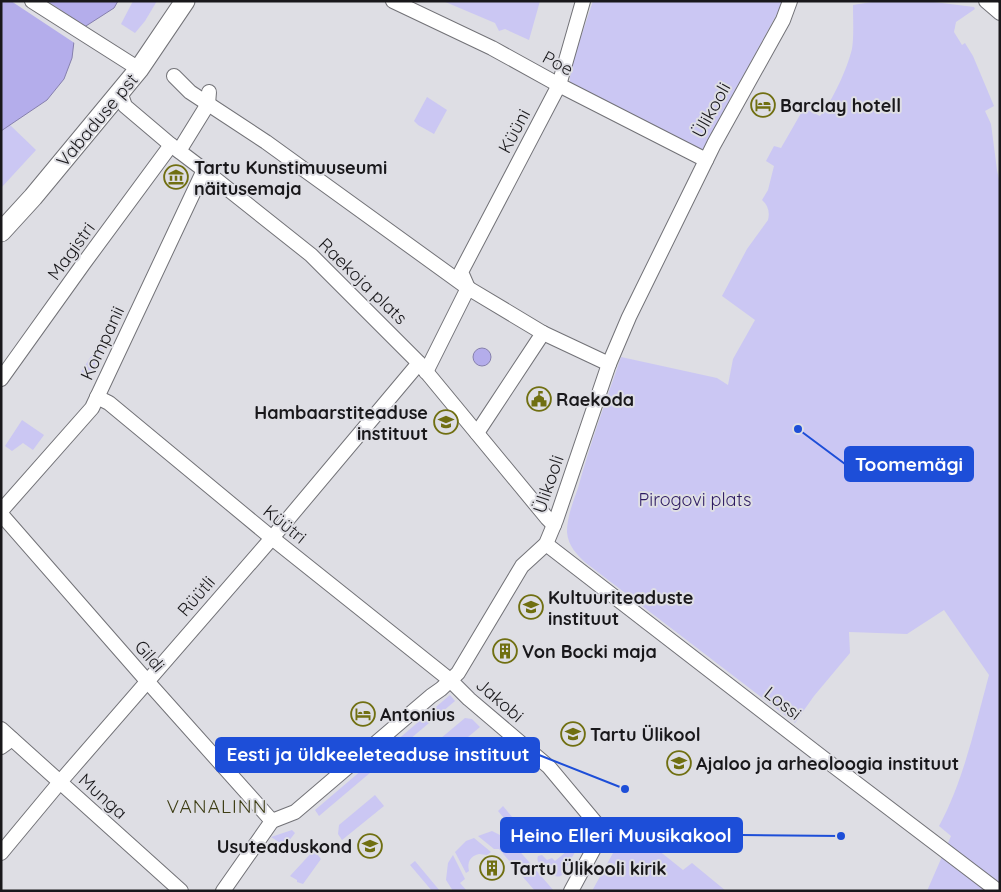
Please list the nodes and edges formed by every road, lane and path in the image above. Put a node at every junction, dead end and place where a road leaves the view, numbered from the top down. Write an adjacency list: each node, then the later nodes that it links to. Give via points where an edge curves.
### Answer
1 (32, 1): 8 (street)
2 (185, 1): 8 (main road, Vabaduse pst)
3 (393, 1): 10 (street, Poe, via 492,48)
4 (583, 1): 10 (street, Küüni)
5 (790, 1): 14 (street, Ülikooli, via 783,20)
6 (986, 1): 7 (street)
7 (1000, 13)
8 (139, 69): 11 (main road, Vabaduse pst)
9 (174, 76): 12 (street, via 190,92)
10 (559, 86): 14 (street, Poe); 17 (street, Küüni, via 461,272)
11 (120, 92): 13 (street, Raekoja plats, via 125,106); 16 (main road, Vabaduse pst)
12 (209, 98): 13 (street, Magistri); 17 (street)
13 (175, 148): 15 (street, Raekoja plats); 21 (street, Magistri, via 84,263)
14 (706, 160): 19 (street, Ülikooli, via 628,317)
15 (204, 170): 20 (street, Raekoja plats, via 311,255); 22 (street, Kompanii)
16 (1, 232)
17 (468, 288): 18 (street); 20 (street, Rüütli)
18 (543, 333): 19 (street); 23 (street)
19 (609, 364): 25 (street, Ülikooli)
20 (423, 367): 23 (street, Raekoja plats); 26 (street, Rüütli)
21 (1, 379)
22 (97, 397): 24 (street, Kompanii, via 92,408); 26 (street, Küütri, via 109,403)
23 (477, 433): 25 (street, Raekoja plats)
24 (1, 513): 29 (street, Gildi)
25 (554, 525): 27 (street, Ülikooli)
26 (272, 538): 28 (street, Küütri); 29 (street, Rüütli)
27 (546, 544): 28 (street, Ülikooli, via 522,566 458,673); 35 (street, Lossi)
28 (450, 680): 33 (street, Ülikooli, via 295,812); 38 (street, Jakobi, via 549,767 600,828 598,841)
29 (147, 681): 32 (street, Rüütli); 33 (street, Gildi)
30 (1, 729): 31 (street, Munga)
31 (7, 743): 32 (street, Munga)
32 (60, 782): 34 (street, Rüütli); 36 (street, Munga)
33 (272, 821): 37 (street)
34 (1, 853)
35 (998, 890)
36 (181, 891)
37 (223, 891)
38 (571, 891)

